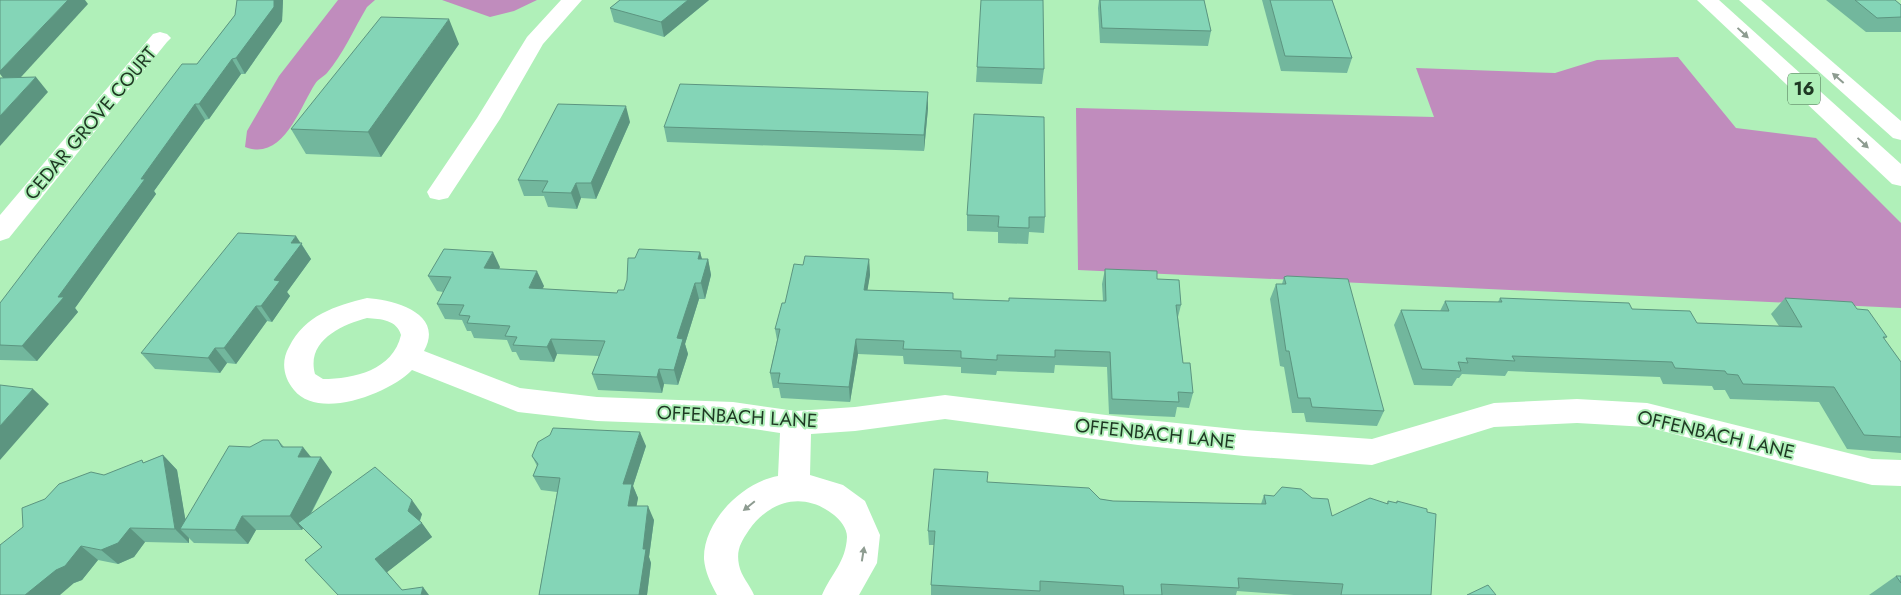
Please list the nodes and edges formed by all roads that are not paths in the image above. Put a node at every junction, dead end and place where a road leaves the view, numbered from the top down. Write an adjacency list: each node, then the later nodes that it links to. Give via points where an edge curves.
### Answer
1 (572, 0): 7 (street, via 534,41 488,119)
2 (1708, 0): 6 (street, 16, one-way to 6)
3 (1749, 0): 5 (street, 16, one-way to 3)
4 (160, 38): 8 (street, CEDAR GROVE COURT)
5 (1901, 133)
6 (1901, 178)
7 (439, 192)
8 (0, 232)
9 (407, 356): 10 (street, OFFENBACH LANE, via 518,400 597,410 733,414)
10 (796, 423): 11 (street, OFFENBACH LANE, via 945,408 1244,443 1372,452 1494,415 1577,411 1647,414 1872,472); 12 (street)
11 (1901, 473)
12 (794, 487): 13 (street, one-way to 13, via 771,492 750,504 733,521 723,542 721,564 728,585); 14 (street, one-way to 12, via 862,563 865,543 861,524 851,507 835,495 816,488)
13 (737, 595)
14 (839, 595)

